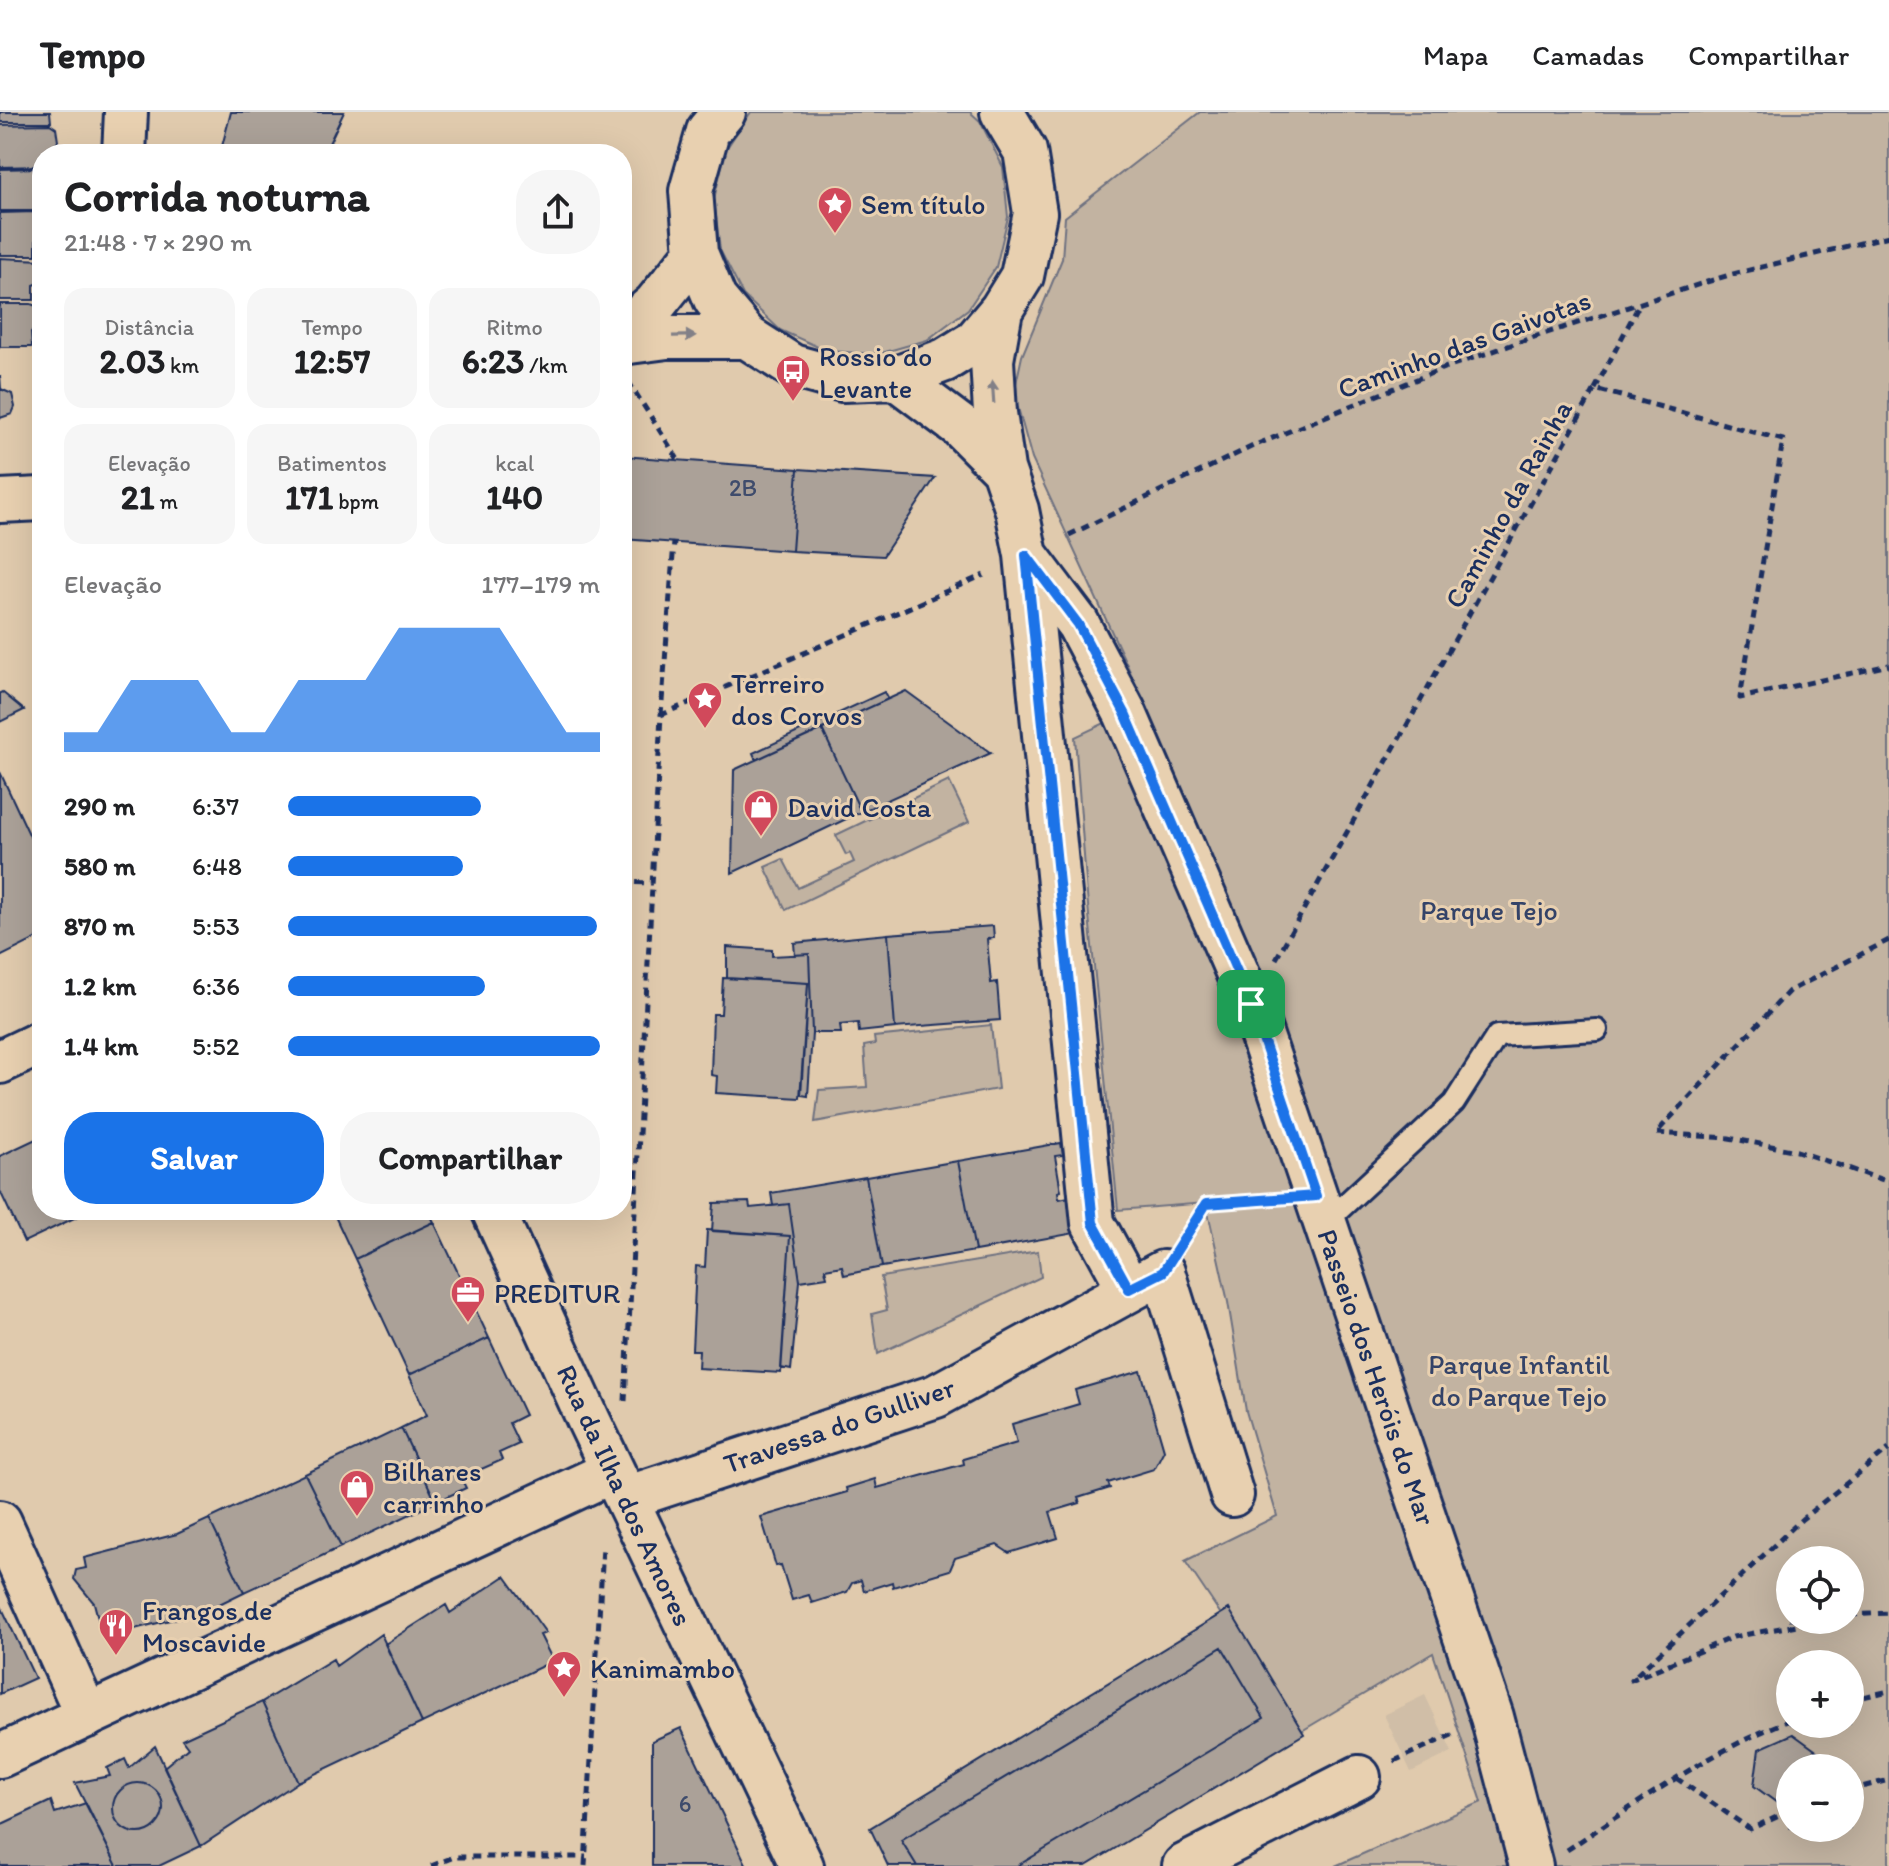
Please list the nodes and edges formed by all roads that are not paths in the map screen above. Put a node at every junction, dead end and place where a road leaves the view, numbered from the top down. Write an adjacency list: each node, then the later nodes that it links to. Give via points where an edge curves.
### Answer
1 (126, 112): 4 (street)
2 (1002, 112): 6 (street, via 1025,151 1035,213 1022,276)
3 (713, 118): 5 (street, via 691,191)
4 (124, 144)
5 (696, 253): 7 (street); 8 (street, via 715,299)
6 (1001, 310): 10 (street, via 974,342 945,360); 11 (street, Passeio dos Heróis do Mar, one-way to 6, via 992,360)
7 (632, 324)
8 (747, 337): 9 (street, one-way to 8); 10 (street, via 800,368 843,380)
9 (632, 342)
10 (896, 378): 11 (street, Passeio dos Heróis do Mar, via 960,426)
11 (1003, 469): 14 (street, Passeio dos Heróis do Mar)
12 (32, 499): 13 (street)
13 (0, 501)
14 (1026, 555): 18 (street, Passeio dos Heróis do Mar, via 1078,624 1125,713 1251,1004); 20 (street, Passeio dos Heróis do Mar, via 1093,1223)
15 (1597, 1030): 18 (lane, via 1497,1036 1454,1103)
16 (32, 1047): 17 (street)
17 (0, 1062)
18 (1321, 1210): 27 (street, Passeio dos Heróis do Mar)
19 (497, 1220): 21 (street, Rua da Ilha dos Amores)
20 (1146, 1281): 21 (street, Travessa do Gulliver, via 936,1396); 22 (street, Passeio dos Heróis do Mar)
21 (607, 1485): 24 (street, Travessa do Gulliver); 28 (street, Rua da Ilha dos Amores)
22 (1232, 1495)
23 (0, 1522): 24 (street)
24 (87, 1716): 25 (street, Travessa do Gulliver)
25 (0, 1756)
26 (1359, 1777): 29 (street)
27 (1544, 1861)
28 (802, 1866)
29 (1184, 1866)

